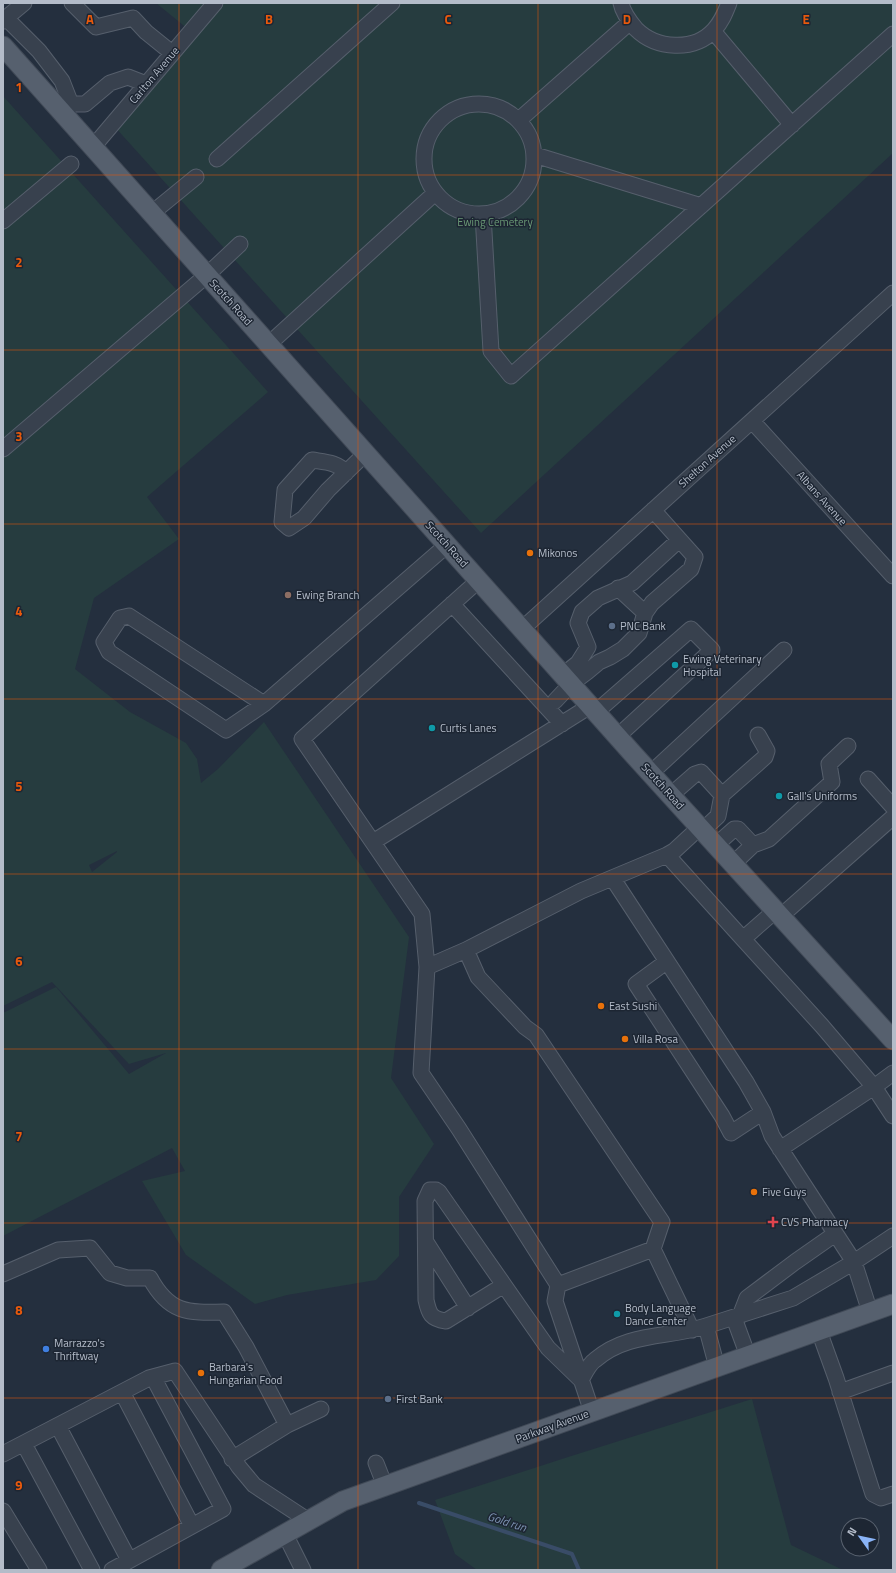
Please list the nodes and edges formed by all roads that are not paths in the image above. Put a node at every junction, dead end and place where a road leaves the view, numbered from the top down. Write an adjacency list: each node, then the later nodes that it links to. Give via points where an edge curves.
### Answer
1 (24, 3): 7 (street)
2 (72, 3): 12 (street, via 96,27 133,18)
3 (215, 3): 12 (street, Carlton Avenue)
4 (392, 3): 19 (street)
5 (621, 3): 8 (street)
6 (729, 3): 9 (street, via 724,18)
7 (5, 20): 14 (street, via 39,51 62,81)
8 (630, 22): 9 (street, via 643,36 660,44 679,46 697,41); 15 (street)
9 (713, 31): 16 (street)
10 (893, 34): 16 (street)
11 (3, 46): 14 (main road, Scotch Road)
12 (172, 53): 13 (street, Carlton Avenue)
13 (146, 84): 14 (street, via 128,76 110,83 85,104); 17 (street, Carlton Avenue)
14 (68, 110): 17 (main road, Scotch Road)
15 (520, 119): 18 (street, via 531,138); 22 (street, via 490,104 471,104 453,110 438,122 428,138 423,156 426,175)
16 (792, 126): 23 (street)
17 (93, 147): 24 (main road, Scotch Road)
18 (535, 155): 23 (street); 25 (street, via 534,172 528,187 517,201 501,211)
19 (217, 159)
20 (71, 164): 26 (street)
21 (196, 177): 24 (street)
22 (435, 193): 25 (street, via 453,208 464,213); 30 (street)
23 (702, 206): 25 (street, via 511,376 491,351)
24 (152, 213): 28 (main road, Scotch Road)
25 (483, 215)
26 (3, 221)
27 (240, 244): 28 (street)
28 (207, 275): 30 (main road, Scotch Road); 32 (street)
29 (893, 293): 31 (street, Shelton Avenue)
30 (268, 344): 33 (main road, Scotch Road)
31 (752, 421): 35 (street, Shelton Avenue); 38 (street, Albans Avenue)
32 (3, 449)
33 (366, 453): 34 (street); 37 (main road, Scotch Road)
34 (346, 473): 34 (street, via 304,518 289,528 282,522 285,490 312,460 332,463)
35 (653, 510): 36 (street); 43 (street, Shelton Avenue)
36 (679, 540): 40 (street, via 632,583); 42 (street, via 695,557 691,569 652,603)
37 (447, 545): 39 (main road, Scotch Road); 47 (street)
38 (893, 576)
39 (479, 580): 41 (street); 43 (main road, Scotch Road)
40 (618, 588): 42 (street); 45 (street, via 598,598 582,612 578,623 588,647)
41 (452, 604): 49 (street); 60 (street, via 302,739)
42 (645, 613): 45 (street, via 639,633 623,649)
43 (522, 629): 45 (main road, Scotch Road)
44 (784, 650): 53 (street)
45 (567, 680): 46 (street); 48 (main road, Scotch Road)
46 (555, 701)
47 (264, 704): 47 (street, via 129,616 120,618 104,642 109,652 226,730)
48 (593, 709): 49 (street); 51 (main road, Scotch Road); 51 (street, via 690,629 712,650)
49 (562, 724): 60 (street)
50 (758, 735): 56 (street, via 767,751 765,757)
51 (618, 736): 53 (main road, Scotch Road)
52 (848, 746): 62 (street, via 828,764 832,782 768,839)
53 (651, 773): 55 (main road, Scotch Road)
54 (868, 779): 57 (street)
55 (671, 795): 56 (street, via 695,774 701,772); 59 (main road, Scotch Road)
56 (722, 795): 59 (street, via 718,816)
57 (893, 807)
58 (893, 818): 66 (street)
59 (701, 829): 61 (main road, Scotch Road); 63 (street)
60 (373, 842): 70 (street, via 422,914)
61 (716, 845): 62 (street, via 734,829 738,829); 64 (main road, Scotch Road)
62 (753, 845): 64 (street)
63 (667, 855): 65 (street); 67 (street)
64 (733, 864): 66 (main road, Scotch Road)
65 (613, 878): 68 (street, via 581,891); 69 (street)
66 (778, 913): 67 (street); 71 (main road, Scotch Road)
67 (743, 939): 73 (street)
68 (466, 950): 70 (street); 80 (street, via 478,977 536,1035 662,1222)
69 (666, 962): 74 (street, via 746,1082); 74 (street, via 636,984 731,1133)
70 (427, 967): 84 (street, via 421,1073)
71 (893, 1040)
72 (893, 1073): 73 (street)
73 (874, 1088): 75 (street); 76 (street)
74 (763, 1112): 76 (street)
75 (893, 1116)
76 (780, 1150): 77 (street)
77 (835, 1234): 81 (street); 88 (street, via 747,1298)
78 (893, 1236): 81 (street)
79 (426, 1241): 83 (street, via 425,1202 430,1190 436,1190); 86 (street); 86 (street, via 426,1300 429,1311 436,1320 446,1321)
80 (653, 1249): 84 (street); 89 (street)
81 (854, 1262): 87 (street); 88 (street, via 793,1298)
82 (3, 1274): 100 (street, via 58,1250 90,1248 110,1273 126,1278 150,1278 157,1292 172,1305 187,1311 224,1312 246,1347)
83 (504, 1285): 86 (street); 95 (street, via 548,1348)
84 (558, 1285): 95 (street, via 555,1302)
85 (893, 1304): 87 (main road, Parkway Avenue)
86 (468, 1308)
87 (870, 1312): 90 (main road, Parkway Avenue)
88 (737, 1317): 89 (street); 91 (street)
89 (699, 1328): 92 (street); 95 (street, via 643,1337 615,1347 594,1360)
90 (819, 1330): 91 (main road, Parkway Avenue); 97 (street)
91 (748, 1356): 92 (main road, Parkway Avenue)
92 (717, 1367): 99 (main road, Parkway Avenue)
93 (893, 1373): 97 (street)
94 (153, 1377): 96 (street); 104 (street, via 175,1371); 110 (street, via 223,1510)
95 (581, 1380): 99 (street)
96 (122, 1392): 101 (street); 110 (street)
97 (840, 1392): 107 (street, via 873,1494 882,1498)
98 (322, 1409): 100 (street)
99 (592, 1412): 106 (main road, Parkway Avenue)
100 (287, 1425): 104 (street)
101 (58, 1426): 102 (street); 112 (street)
102 (24, 1444): 103 (street); 114 (street)
103 (3, 1454)
104 (232, 1459): 109 (street, via 254,1485)
105 (376, 1463): 106 (street)
106 (385, 1486): 109 (main road, Parkway Avenue, via 343,1501)
107 (893, 1494)
108 (3, 1511): 113 (street)
109 (309, 1520): 111 (main road, Parkway Avenue)
110 (192, 1526): 112 (street)
111 (285, 1534): 116 (main road, Parkway Avenue); 117 (street)
112 (129, 1560): 115 (street)
113 (39, 1570)
114 (92, 1570)
115 (112, 1570)
116 (221, 1570)
117 (303, 1570)

